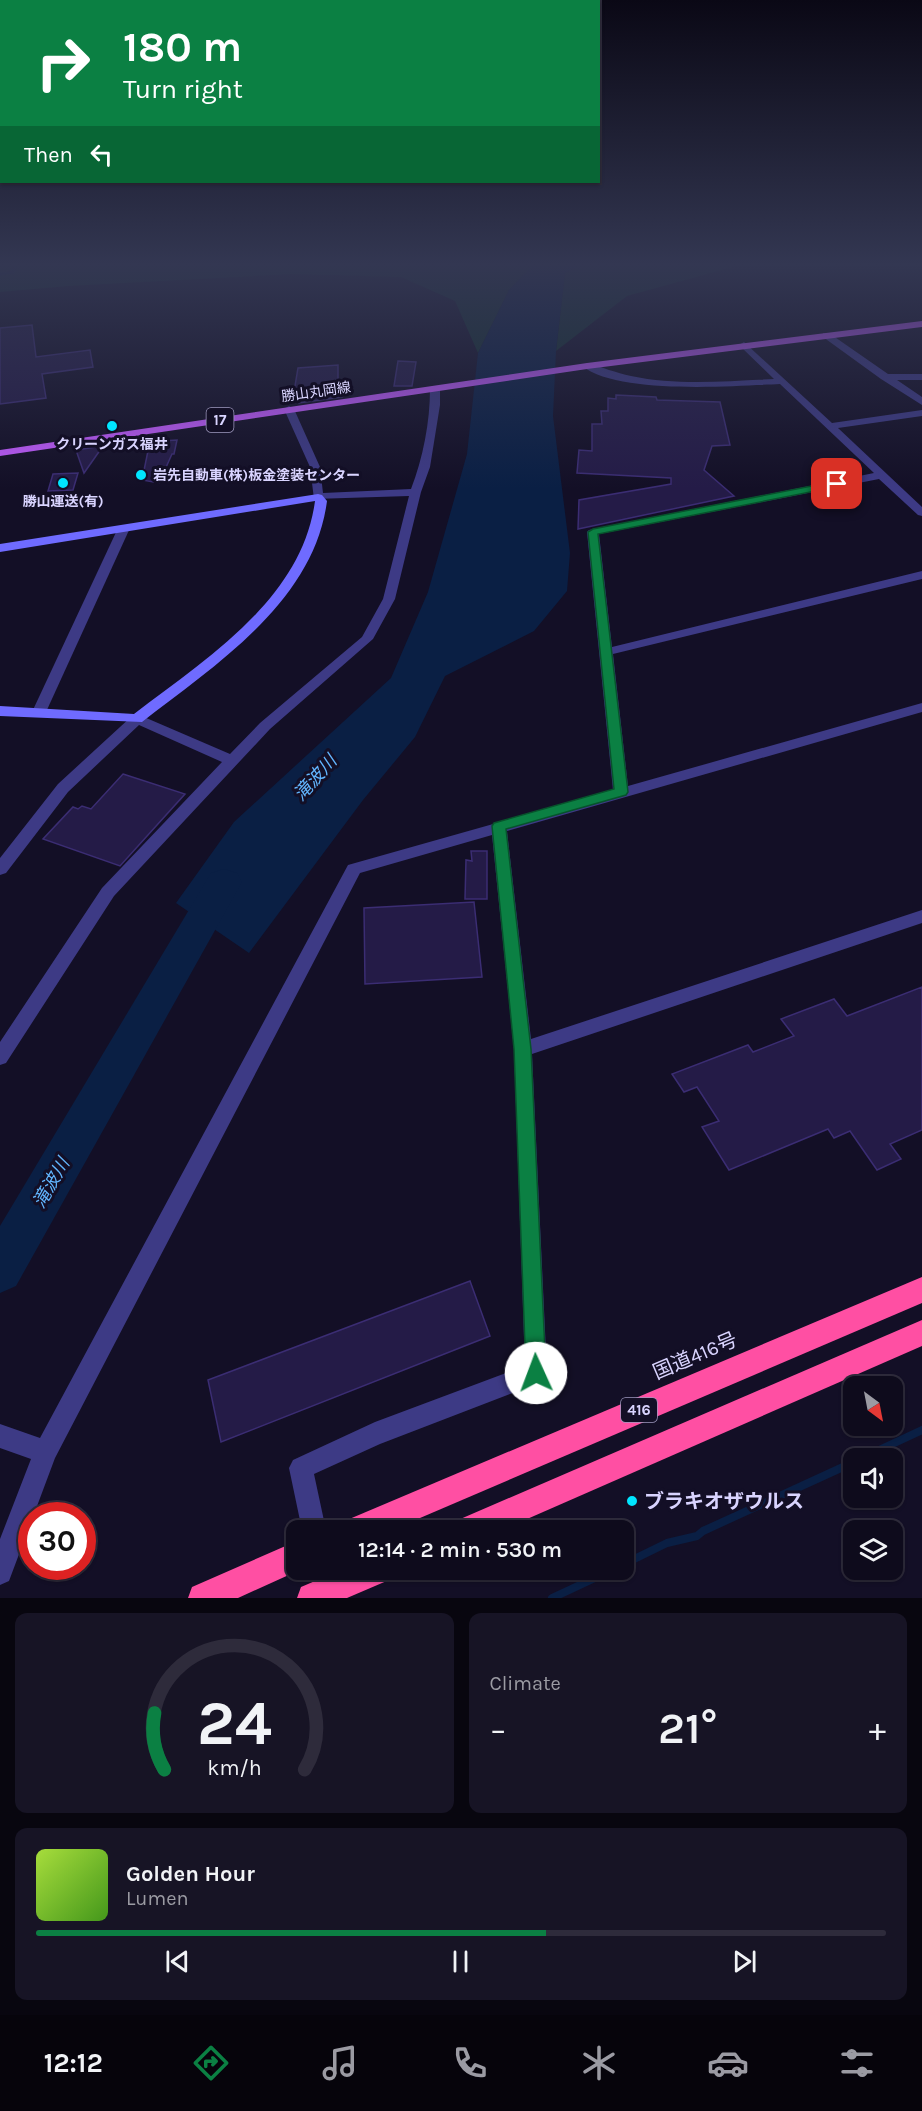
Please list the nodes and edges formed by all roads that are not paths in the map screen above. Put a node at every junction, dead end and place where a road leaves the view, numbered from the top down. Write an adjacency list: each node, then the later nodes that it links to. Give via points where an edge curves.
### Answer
1 (788, 340): 3 (main road, 勝山丸岡線 / 17)
2 (832, 340): 5 (street)
3 (744, 345): 4 (main road, 勝山丸岡線 / 17); 7 (street)
4 (587, 366): 7 (street, via 616,377 675,384); 8 (main road, 勝山丸岡線 / 17)
5 (884, 377): 6 (street); 9 (street)
6 (922, 377)
7 (781, 381): 12 (street)
8 (438, 389): 10 (main road, 勝山丸岡線 / 17); 15 (street, via 424,467)
9 (922, 402)
10 (289, 409): 13 (main road, 勝山丸岡線 / 17); 16 (street, via 315,467)
11 (922, 413): 12 (street)
12 (830, 426): 14 (street)
13 (0, 453)
14 (881, 475): 17 (street); 21 (street, via 593,532)
15 (415, 492): 16 (street); 26 (street, via 389,599 367,639)
16 (318, 497): 18 (street); 25 (street, via 320,508 307,548 279,595 229,647)
17 (922, 513)
18 (124, 528): 19 (street); 24 (street)
19 (0, 548)
20 (922, 575): 21 (street)
21 (606, 652): 27 (street)
22 (922, 707): 27 (street)
23 (0, 711): 24 (street)
24 (39, 712): 25 (street)
25 (136, 719): 26 (street); 29 (street, via 63,788)
26 (230, 760): 32 (street, via 108,892)
27 (621, 792): 28 (street)
28 (499, 826): 31 (street); 36 (street, via 354,869)
29 (0, 869)
30 (922, 916): 31 (street)
31 (523, 1049): 37 (street, via 536,1373 375,1434 301,1468)
32 (0, 1057)
33 (922, 1290): 38 (highway, 国道416号 / 416)
34 (922, 1332): 39 (highway, 416)
35 (0, 1436): 36 (street)
36 (45, 1452): 41 (street)
37 (312, 1520)
38 (381, 1520)
39 (491, 1520)
40 (286, 1561): 44 (highway)
41 (0, 1572)
42 (340, 1580): 43 (highway)
43 (320, 1586)
44 (203, 1598)

